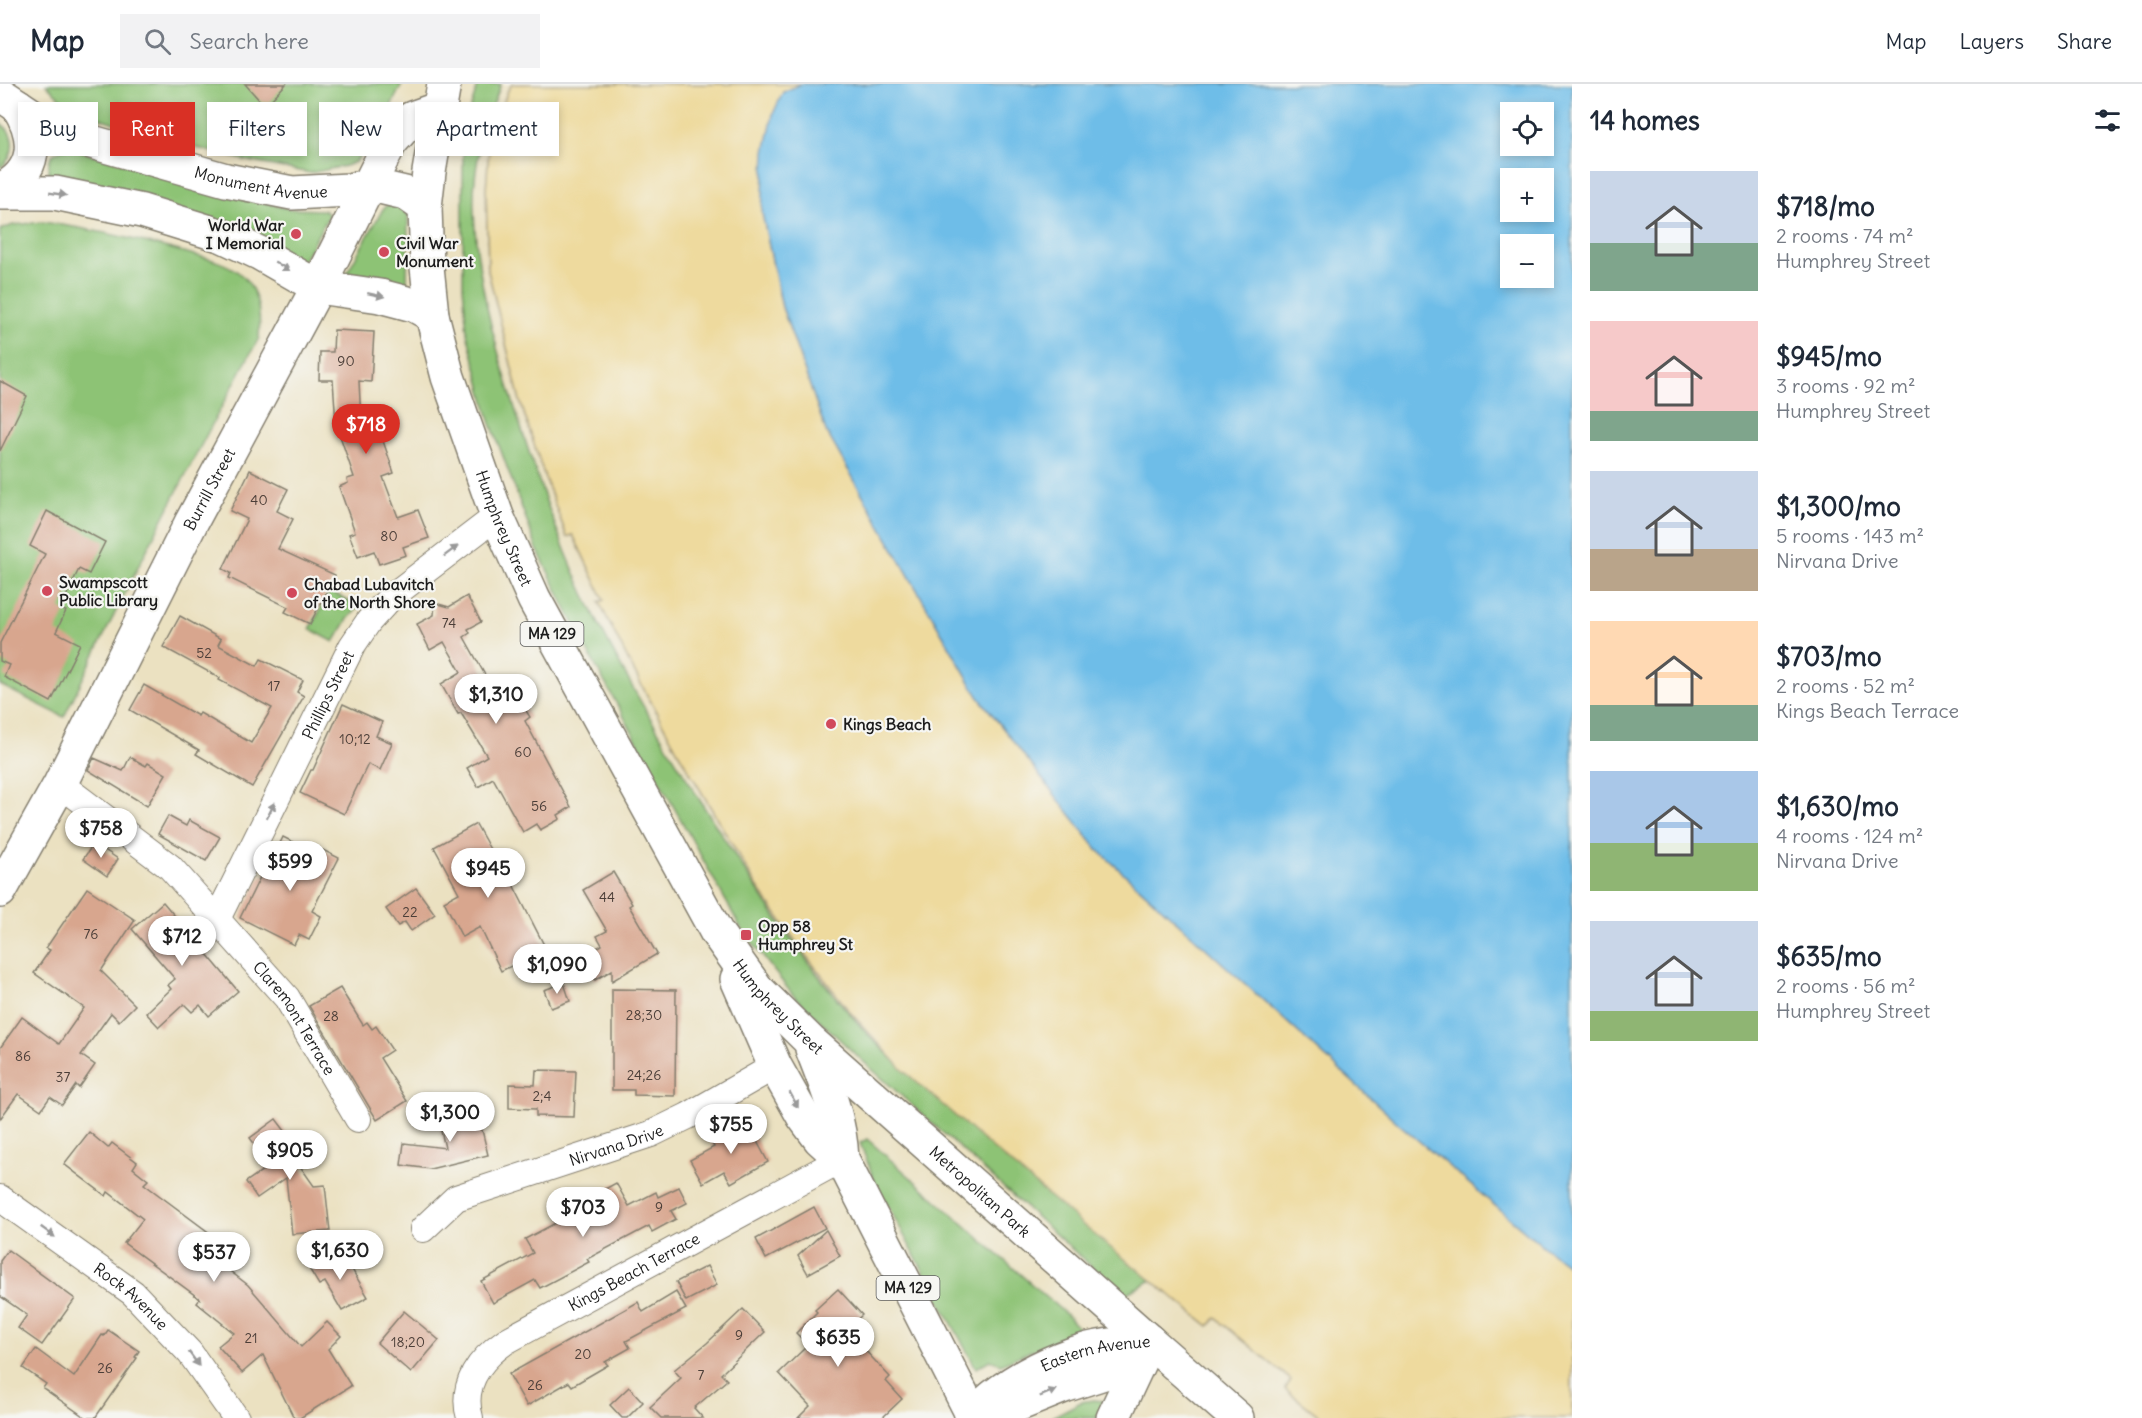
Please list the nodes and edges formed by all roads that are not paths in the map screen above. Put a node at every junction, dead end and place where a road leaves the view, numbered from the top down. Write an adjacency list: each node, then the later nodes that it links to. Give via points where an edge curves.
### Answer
1 (442, 96): 3 (main road, Burrill Street, via 412,118 390,143); 5 (main road, Humphrey Street / MA 129)
2 (9, 100): 3 (main road, Monument Avenue, via 74,136 226,180 292,193); 4 (main road, via 28,122 30,156 22,174)
3 (371, 185): 5 (main road, Monument Avenue, via 405,193); 6 (main road, Burrill Street)
4 (0, 191): 6 (main road, one-way to 6, via 55,193 181,222 223,236)
5 (425, 207): 7 (main road, Humphrey Street / MA 129)
6 (318, 286): 7 (main road, one-way to 7, via 380,296 414,305); 9 (main road, Burrill Street, via 192,521)
7 (432, 315): 8 (main road, Humphrey Street / MA 129, via 448,378)
8 (497, 516): 11 (street, Phillips Street, one-way to 8, via 352,646 369,621 391,597); 12 (main road, Humphrey Street / MA 129, via 549,629)
9 (60, 784): 10 (main road, Burrill Street); 11 (street, Claremont Terrace, via 170,867)
10 (0, 891)
11 (217, 919): 15 (street, Claremont Terrace, via 287,998)
12 (717, 933): 13 (main road, Humphrey Street / MA 129, via 757,989); 14 (main road, Humphrey Street / MA 129)
13 (810, 1041): 16 (main road, Humphrey Street / MA 129, via 834,1104); 19 (main road, Metropolitan Park)
14 (775, 1066): 16 (main road, Humphrey Street / MA 129, one-way to 16, via 820,1140); 18 (street, Nirvana Drive, via 651,1134 456,1198)
15 (358, 1119)
16 (842, 1159): 21 (street, Kings Beach Terrace, via 506,1341 476,1369 468,1390); 22 (main road, Humphrey Street / MA 129)
17 (0, 1198): 20 (street, Rock Avenue, one-way to 20, via 133,1293 190,1353)
18 (423, 1229)
19 (1149, 1341): 22 (main road, Eastern Avenue, via 1084,1350 1048,1365 992,1397); 23 (main road); 24 (main road, Metropolitan Park)
20 (236, 1418)
21 (470, 1418)
22 (973, 1418)
23 (1113, 1418)
24 (1238, 1418)

